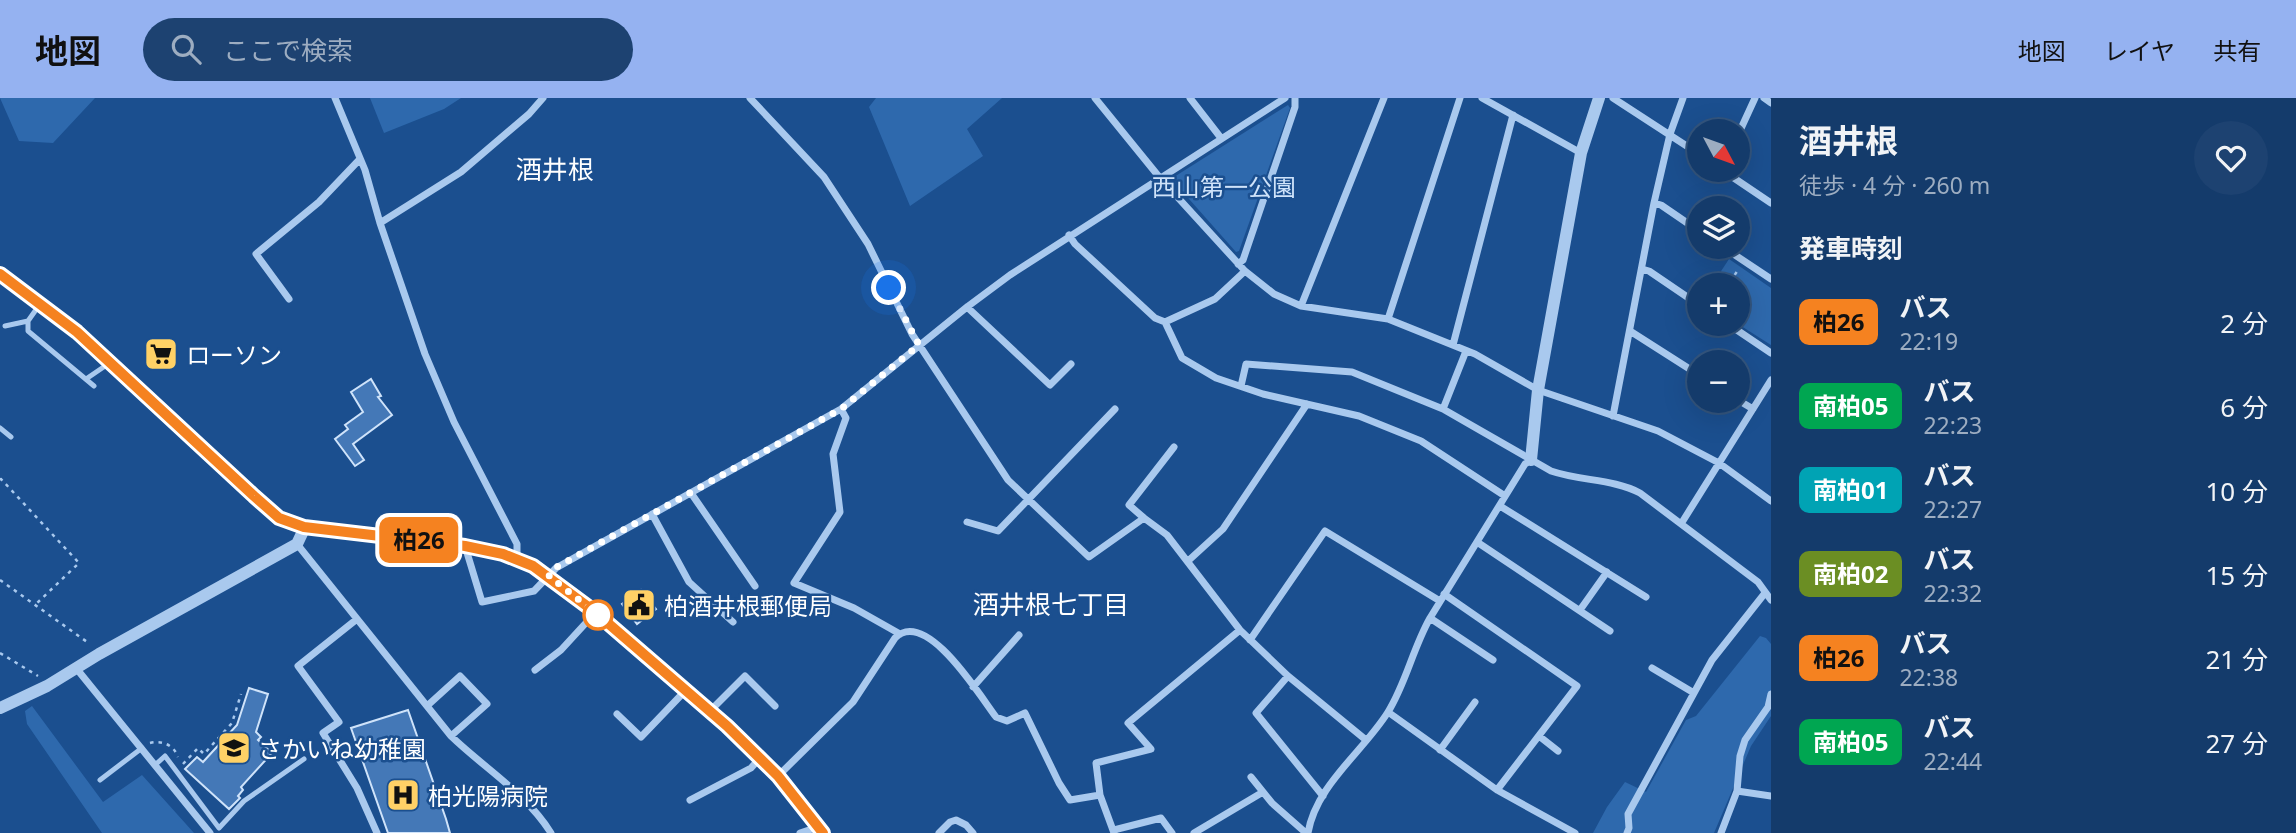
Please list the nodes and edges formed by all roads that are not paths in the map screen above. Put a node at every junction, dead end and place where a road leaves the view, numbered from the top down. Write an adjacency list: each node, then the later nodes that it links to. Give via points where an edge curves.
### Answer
1 (335, 98): 23 (street)
2 (543, 98): 28 (street, via 461,173)
3 (750, 98): 48 (street, via 824,177 867,244)
4 (1095, 98): 24 (street)
5 (1189, 98): 20 (street)
6 (1285, 98): 20 (street)
7 (1295, 98): 32 (street)
8 (1384, 98): 40 (street)
9 (1460, 98): 42 (street)
10 (1482, 98): 17 (street)
11 (1599, 98): 22 (street)
12 (1613, 98): 19 (street)
13 (1683, 98): 19 (street)
14 (1755, 98): 18 (street)
15 (1764, 98): 16 (street)
16 (1771, 103)
17 (1513, 115): 22 (street); 49 (street)
18 (1745, 119)
19 (1670, 134): 21 (street); 26 (street)
20 (1221, 138): 24 (street)
21 (1687, 146)
22 (1581, 153): 59 (street)
23 (360, 159): 28 (street); 38 (street, via 319,202 256,254)
24 (1160, 178): 30 (street); 32 (street)
25 (1740, 182): 27 (street)
26 (1654, 203): 29 (street); 33 (street)
27 (1771, 203)
28 (380, 223): 85 (street, via 425,354 454,422 517,544)
29 (1687, 223)
30 (1069, 235): 41 (street); 44 (street, via 1137,302)
31 (1741, 259): 36 (street)
32 (1238, 264): 34 (street)
33 (1642, 269): 37 (street); 46 (street)
34 (1245, 271): 40 (street, via 1274,294); 44 (street, via 1215,299)
35 (0, 274): 39 (street)
36 (1771, 279)
37 (1687, 296)
38 (289, 299)
39 (40, 304): 43 (lane); 52 (street)
40 (1301, 306): 42 (street)
41 (967, 307): 48 (street); 53 (street, via 1050,385)
42 (1388, 319): 49 (street)
43 (28, 321): 45 (lane); 55 (lane, via 28,331)
44 (1165, 322): 58 (street, via 1182,358)
45 (5, 326)
46 (1630, 331): 54 (street); 66 (street)
47 (1746, 336): 51 (street)
48 (919, 345): 62 (street); 74 (street, via 1008,480)
49 (1452, 345): 50 (street)
50 (1466, 351): 59 (street); 64 (street)
51 (1771, 353)
52 (110, 362): 55 (lane); 81 (street, via 262,504 279,518)
53 (1071, 363)
54 (1687, 367)
55 (86, 379): 57 (lane)
56 (1771, 380): 65 (street)
57 (94, 386)
58 (1241, 386): 60 (street); 64 (street, via 1247,364 1352,372)
59 (1538, 390): 66 (street); 70 (street)
60 (1307, 404): 73 (street, via 1359,416 1421,441); 86 (street, via 1223,529)
61 (1750, 407): 65 (street)
62 (841, 409): 72 (street); 101 (street, via 846,418 833,454 840,512 794,583)
63 (1115, 409): 74 (street)
64 (1443, 409): 70 (street)
65 (1753, 409): 71 (street)
66 (1613, 416): 71 (street, via 1669,435)
67 (0, 428): 68 (lane)
68 (11, 437)
69 (1174, 447): 78 (street, via 1129,505)
70 (1531, 460): 73 (street); 80 (street, via 1565,476 1635,490)
71 (1719, 463): 75 (street); 80 (street)
72 (691, 493): 77 (street); 89 (street)
73 (1505, 496): 76 (street)
74 (1029, 500): 78 (street, via 1089,557); 79 (street, via 998,531)
75 (1771, 500)
76 (1500, 506): 82 (street); 87 (street)
77 (652, 514): 88 (street, via 555,568); 98 (street, via 689,582)
78 (1144, 518): 86 (street, via 1167,535)
79 (967, 522)
80 (1681, 524): 90 (street, via 1758,582)
81 (304, 527): 83 (street); 84 (street)
82 (1477, 542): 92 (street); 94 (street)
83 (298, 544): 97 (street); 105 (street)
84 (465, 546): 85 (street); 88 (street, via 482,602 534,591)
85 (517, 559): 88 (street)
86 (1188, 561): 99 (street)
87 (1607, 572): 91 (street); 94 (street)
88 (549, 576): 95 (street)
89 (755, 586)
90 (1765, 593): 93 (street); 111 (street, via 1712,660)
91 (1646, 597)
92 (1442, 598): 96 (street); 103 (street, via 1325,530); 121 (street, via 1577,685)
93 (1771, 600)
94 (1580, 610): 100 (street)
95 (595, 612): 107 (street, via 561,650); 110 (street)
96 (1430, 618): 104 (street); 118 (street)
97 (357, 619): 114 (street); 142 (street, via 298,666 339,722 323,733 357,788)
98 (733, 622)
99 (1240, 630): 103 (street); 135 (street, via 1128,723 1151,749 1096,763)
100 (1610, 631)
101 (900, 634): 109 (street, via 923,634 935,641); 129 (street, via 853,702)
102 (1019, 635): 109 (street)
103 (1250, 640): 108 (street)
104 (1493, 660)
105 (76, 668): 116 (street); 123 (street)
106 (1652, 668): 111 (street)
107 (535, 670)
108 (1289, 676): 122 (street); 136 (street, via 1256,713)
109 (973, 687): 135 (street, via 996,717 1007,721 1025,713 1070,800)
110 (686, 690): 117 (street); 119 (street, via 641,737)
111 (1694, 693): 151 (street, via 1628,814)
112 (1771, 694): 133 (street, via 1768,707 1745,740)
113 (1475, 702): 124 (street)
114 (427, 706): 120 (street); 120 (street, via 460,676 486,704)
115 (775, 706): 117 (street, via 745,676)
116 (0, 708)
117 (710, 711): 126 (street)
118 (1388, 712): 122 (street); 124 (street)
119 (617, 714)
120 (451, 736): 143 (street, via 526,801)
121 (1539, 736): 125 (street); 132 (street)
122 (1366, 740): 136 (street)
123 (142, 748): 128 (street); 131 (lane)
124 (1440, 750): 132 (street)
125 (1558, 751)
126 (760, 758): 129 (street); 138 (street, via 751,768)
127 (304, 759): 140 (lane, via 244,801)
128 (155, 765): 140 (street); 140 (lane, via 165,757)
129 (778, 776): 139 (street)
130 (1251, 777): 134 (street)
131 (100, 780)
132 (1497, 790): 150 (street)
133 (1737, 791): 137 (street); 152 (street)
134 (1263, 792): 148 (street); 149 (street)
135 (1100, 795): 141 (street)
136 (1323, 796): 149 (street)
137 (1771, 796)
138 (690, 800)
139 (820, 830): 144 (street)
140 (215, 831)
141 (1114, 831): 147 (street, via 1161,818)
142 (377, 833)
143 (551, 833)
144 (800, 833)
145 (939, 833): 146 (street, via 957,820)
146 (972, 833)
147 (1172, 833)
148 (1194, 833)
149 (1307, 833)
150 (1575, 833)
151 (1627, 833)
152 (1721, 833)

